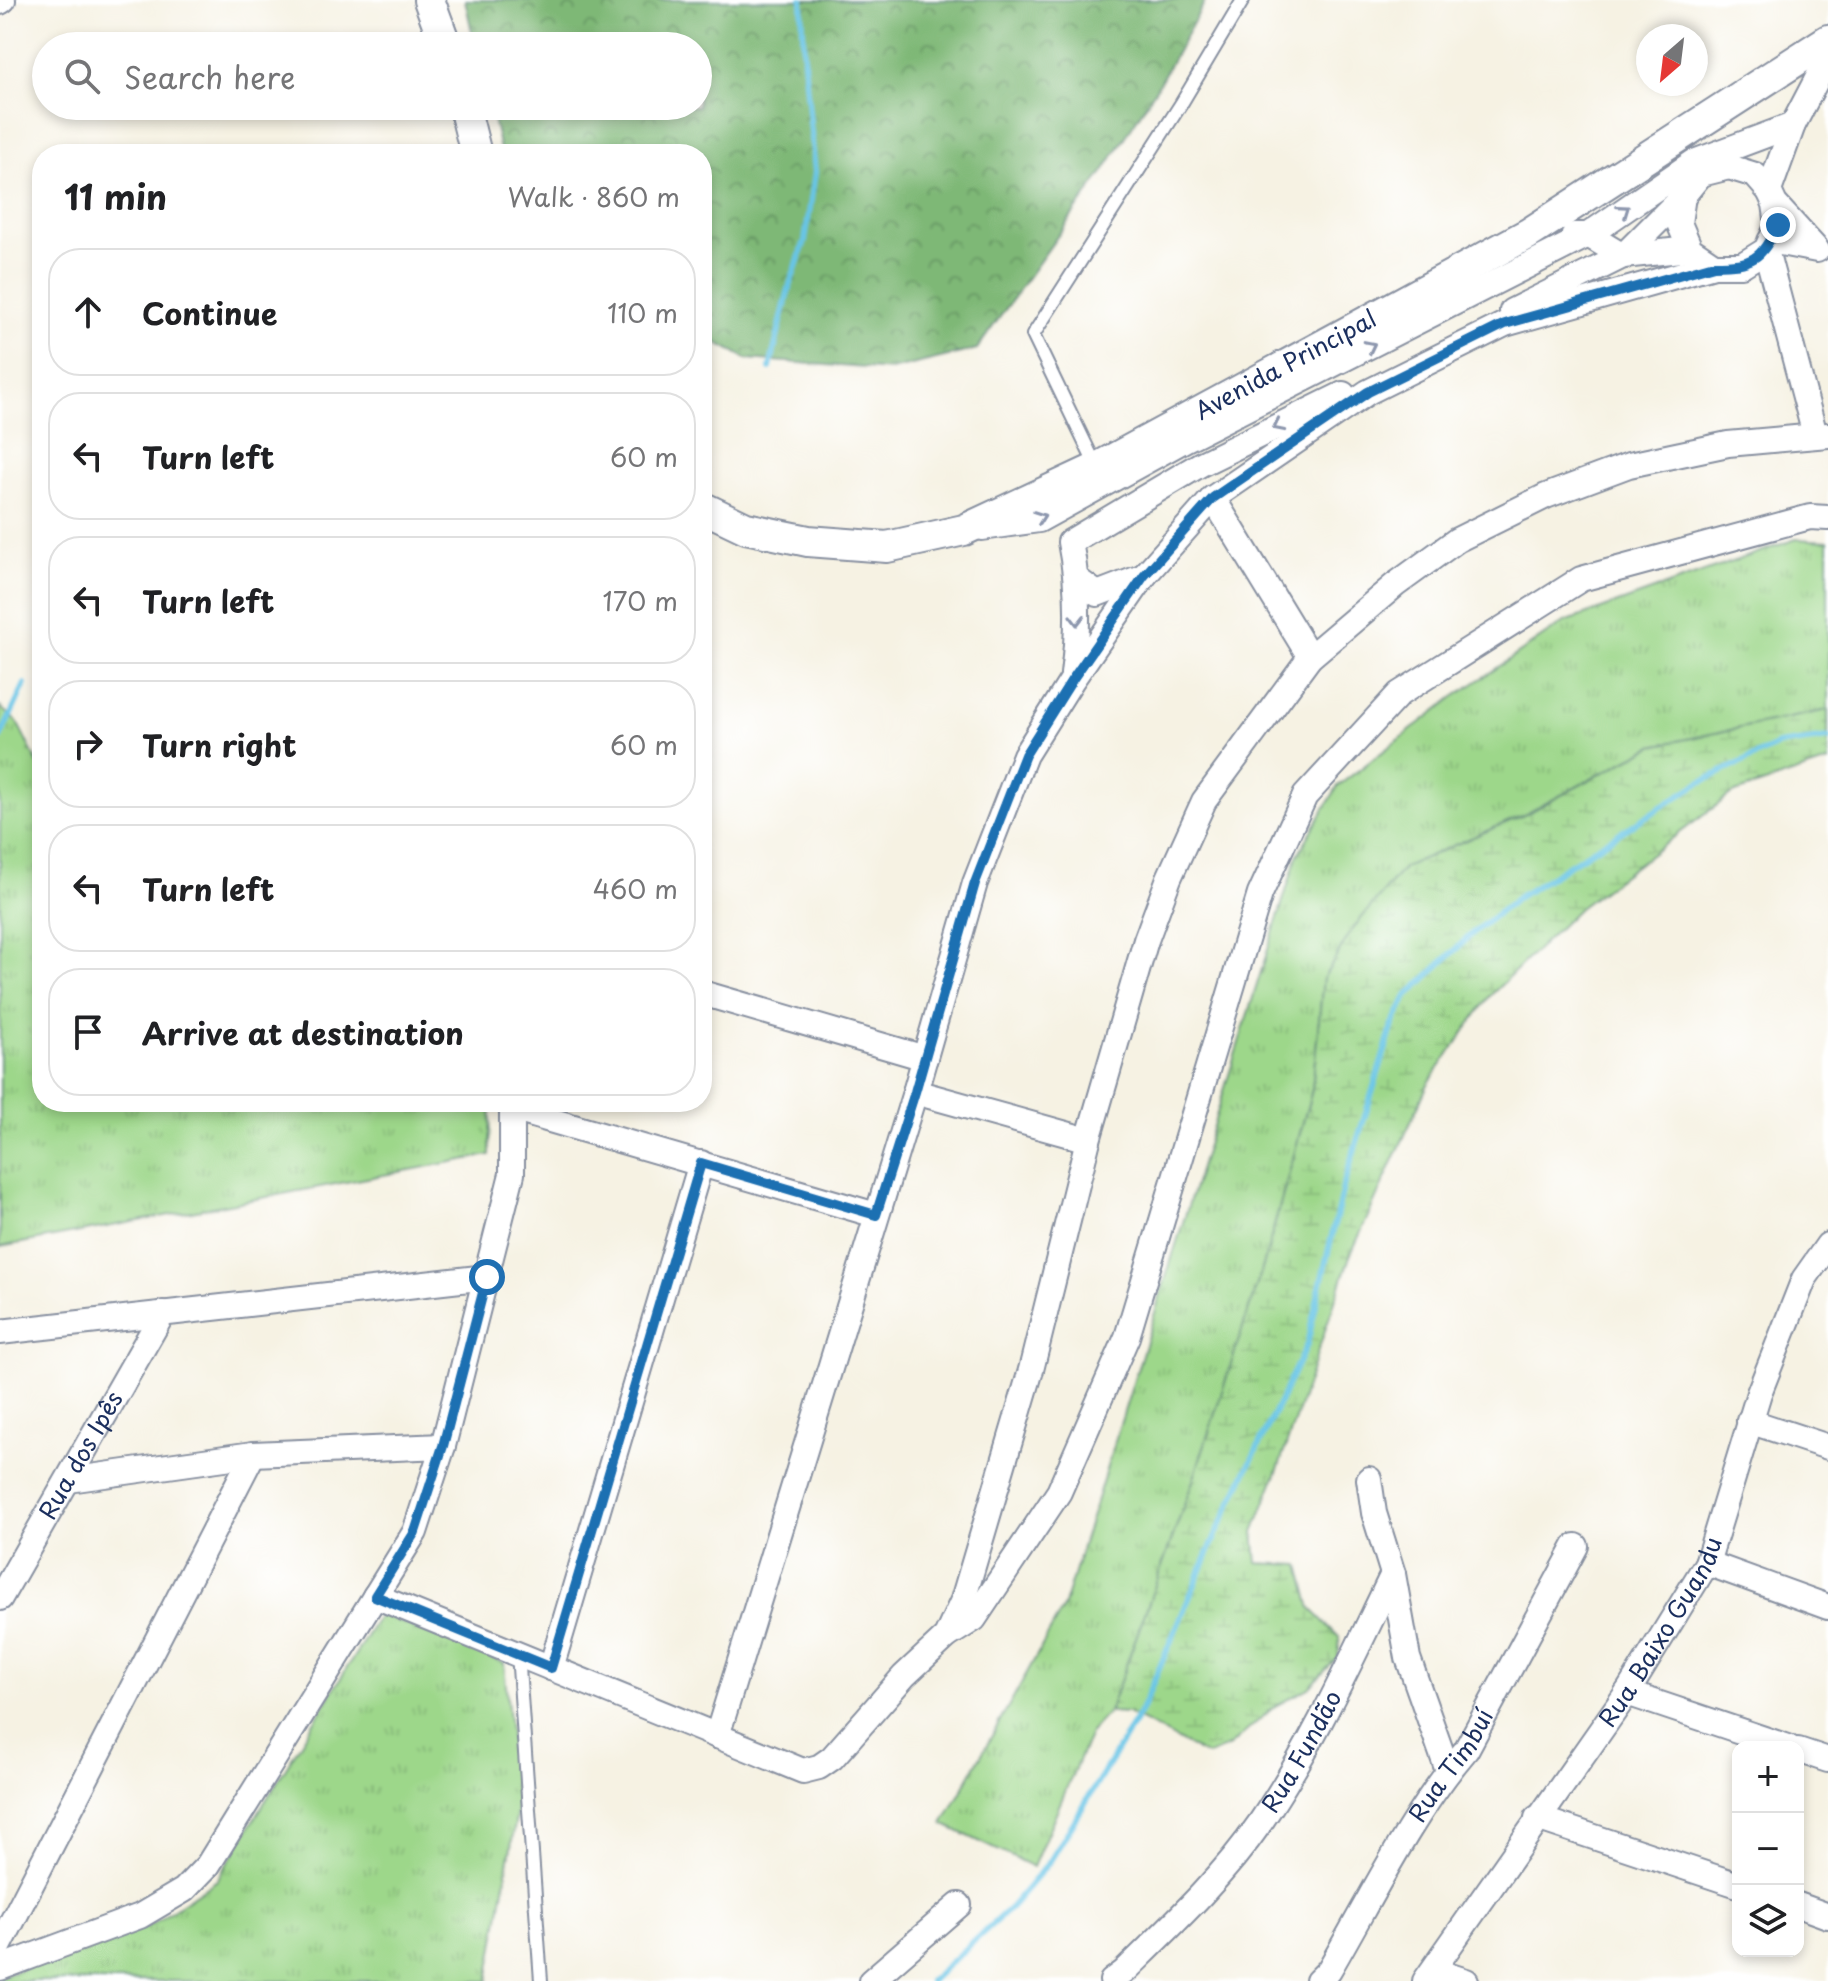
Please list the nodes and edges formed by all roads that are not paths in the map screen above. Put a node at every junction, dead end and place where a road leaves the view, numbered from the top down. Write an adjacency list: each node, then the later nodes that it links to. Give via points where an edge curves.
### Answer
1 (429, 0): 3 (street)
2 (1243, 0): 23 (lane, via 1033,335)
3 (441, 32)
4 (1828, 40): 12 (street, Avenida Principal)
5 (1828, 58): 7 (street)
6 (468, 120): 8 (street)
7 (1793, 125): 9 (street); 11 (street)
8 (474, 144)
9 (1698, 168): 10 (street); 11 (street, via 1729,167 1755,175); 13 (street, one-way to 9)
10 (1683, 196): 15 (street, via 1679,223); 17 (street)
11 (1772, 197): 14 (street, via 1778,225); 16 (street)
12 (1528, 234): 13 (street); 19 (street, Avenida Principal)
13 (1588, 235): 17 (street); 19 (street, one-way to 13)
14 (1768, 246): 16 (street); 18 (street, via 1742,265); 20 (street)
15 (1690, 249): 17 (street); 18 (street)
16 (1822, 250)
17 (1623, 256): 22 (street, one-way to 22)
18 (1714, 265): 24 (street, via 1505,324 1368,392)
19 (1325, 355): 21 (street); 23 (street, Avenida Principal)
20 (1821, 435): 30 (street, via 1728,444 1629,465 1546,496 1457,540)
21 (1186, 439): 22 (street); 27 (street, one-way to 21, via 1039,520)
22 (1201, 464): 29 (street, via 1070,542)
23 (1097, 468): 27 (street, Avenida Principal)
24 (1213, 498): 28 (street); 30 (street)
25 (712, 512): 27 (street, Avenida Principal, via 746,528 808,541 887,547)
26 (1828, 518): 58 (street, via 1810,517 1581,579 1399,694 1305,796 1260,894 1127,1337 1059,1492 974,1619)
27 (964, 530)
28 (1144, 576): 29 (street, via 1097,594); 31 (street)
29 (1078, 580): 31 (street, one-way to 31)
30 (1310, 657): 37 (street, via 1204,801 1146,940)
31 (1072, 680): 33 (street, via 1025,755 996,824)
32 (712, 996): 33 (street)
33 (925, 1058): 34 (street)
34 (915, 1092): 37 (street); 39 (street)
35 (512, 1112): 41 (street, via 512,1174)
36 (535, 1112): 38 (street)
37 (1088, 1140): 58 (street, via 1031,1370 963,1600)
38 (701, 1163): 39 (street); 60 (street)
39 (876, 1215): 62 (street)
40 (1828, 1245): 42 (street, Rua Baixo Guandu)
41 (487, 1277): 44 (street); 47 (street)
42 (1804, 1279): 43 (street); 46 (street, Rua Baixo Guandu)
43 (1828, 1287)
44 (163, 1313): 45 (street); 51 (street, Rua dos Ipês)
45 (0, 1332)
46 (1749, 1421): 48 (street); 53 (street, Rua Baixo Guandu)
47 (443, 1446): 49 (street); 55 (street, via 415,1532)
48 (1828, 1447)
49 (253, 1454): 51 (street); 72 (street)
50 (1369, 1479): 54 (street)
51 (69, 1480): 56 (street, Rua dos Ipês)
52 (1576, 1546): 66 (street, Rua Timbuí, via 1466,1750)
53 (1707, 1563): 57 (street); 61 (street, Rua Baixo Guandu)
54 (1393, 1574): 66 (street, via 1408,1658); 77 (street, Rua Fundão, via 1310,1742 1259,1824 1201,1896)
55 (375, 1596): 59 (street); 73 (street, via 208,1865 184,1890 140,1916)
56 (0, 1598)
57 (1828, 1607)
58 (946, 1637): 62 (street, via 819,1767 803,1771)
59 (518, 1653): 60 (street); 75 (lane)
60 (551, 1668): 62 (street)
61 (1627, 1693): 63 (street); 67 (street, Rua Baixo Guandu)
62 (717, 1736)
63 (1770, 1741)
64 (1804, 1752): 65 (street)
65 (1828, 1760)
66 (1448, 1771): 78 (street, Rua Timbuí)
67 (1537, 1818): 68 (street); 74 (street, Rua Baixo Guandu)
68 (1732, 1883)
69 (959, 1905): 76 (street)
70 (1804, 1907): 71 (street)
71 (1828, 1916)
72 (0, 1945)
73 (0, 1968)
74 (1430, 1976): 79 (street)
75 (541, 1981)
76 (871, 1981)
77 (1112, 1981)
78 (1318, 1981)
79 (1466, 1981)

